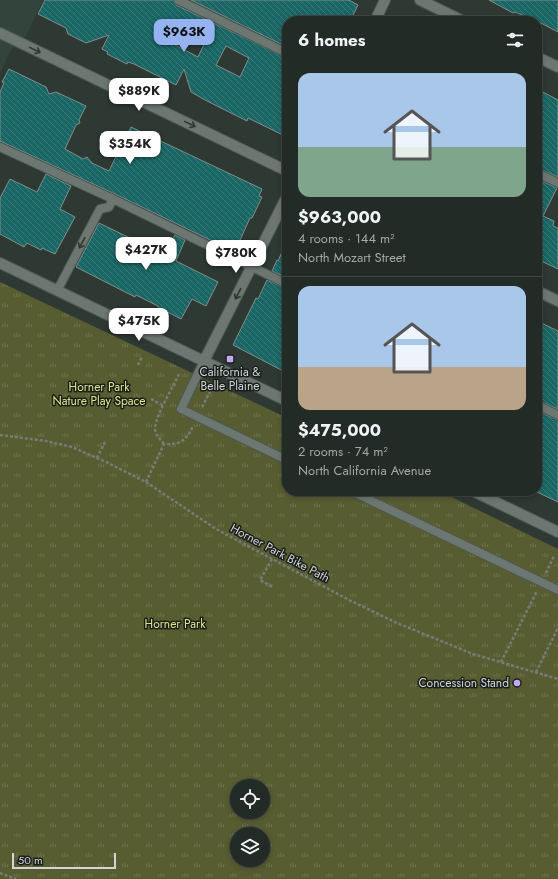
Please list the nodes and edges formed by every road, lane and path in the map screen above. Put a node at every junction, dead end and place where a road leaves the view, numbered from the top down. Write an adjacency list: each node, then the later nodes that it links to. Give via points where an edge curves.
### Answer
1 (178, 0): 7 (lane)
2 (385, 0): 4 (street)
3 (420, 0): 5 (street)
4 (377, 16)
5 (453, 16)
6 (0, 33): 11 (street, one-way to 11)
7 (282, 51)
8 (542, 59): 9 (street)
9 (558, 67)
10 (0, 147): 14 (lane)
11 (282, 169)
12 (542, 175): 13 (lane)
13 (558, 183)
14 (113, 200): 17 (lane); 19 (lane, one-way to 19, via 109,207 100,209)
15 (282, 206): 17 (street)
16 (0, 263): 19 (street)
17 (252, 267): 18 (lane); 23 (street, one-way to 23)
18 (282, 282)
19 (57, 291): 23 (street)
20 (542, 293): 21 (street)
21 (558, 301)
22 (142, 357): 24 (path)
23 (204, 361): 28 (street); 38 (lane, via 181,409)
24 (138, 365)
25 (179, 374): 29 (path)
26 (211, 390): 31 (path)
27 (151, 399): 29 (path)
28 (282, 399)
29 (164, 406): 36 (path, via 155,428 158,438)
30 (542, 407): 32 (lane)
31 (199, 413)
32 (558, 415)
33 (194, 425): 36 (path, via 185,439 174,445)
34 (0, 435): 37 (path, Horner Park Bike Path, via 72,447)
35 (105, 442): 37 (path)
36 (164, 444): 39 (path)
37 (97, 458): 39 (path, Horner Park Bike Path)
38 (282, 458)
39 (146, 482): 44 (path, Horner Park Bike Path, via 216,529)
40 (362, 496): 47 (lane)
41 (484, 496): 42 (street)
42 (558, 532)
43 (554, 556): 45 (path)
44 (272, 559): 46 (path, via 260,580); 50 (path, Horner Park Bike Path, via 397,623 473,654)
45 (543, 578)
46 (273, 587)
47 (558, 589)
48 (537, 590): 50 (path)
49 (558, 628): 51 (path)
50 (501, 662): 51 (path, Horner Park Bike Path)
51 (536, 672): 52 (path, Horner Park Bike Path)
52 (558, 679)
53 (0, 874): 54 (path)
54 (16, 879)

